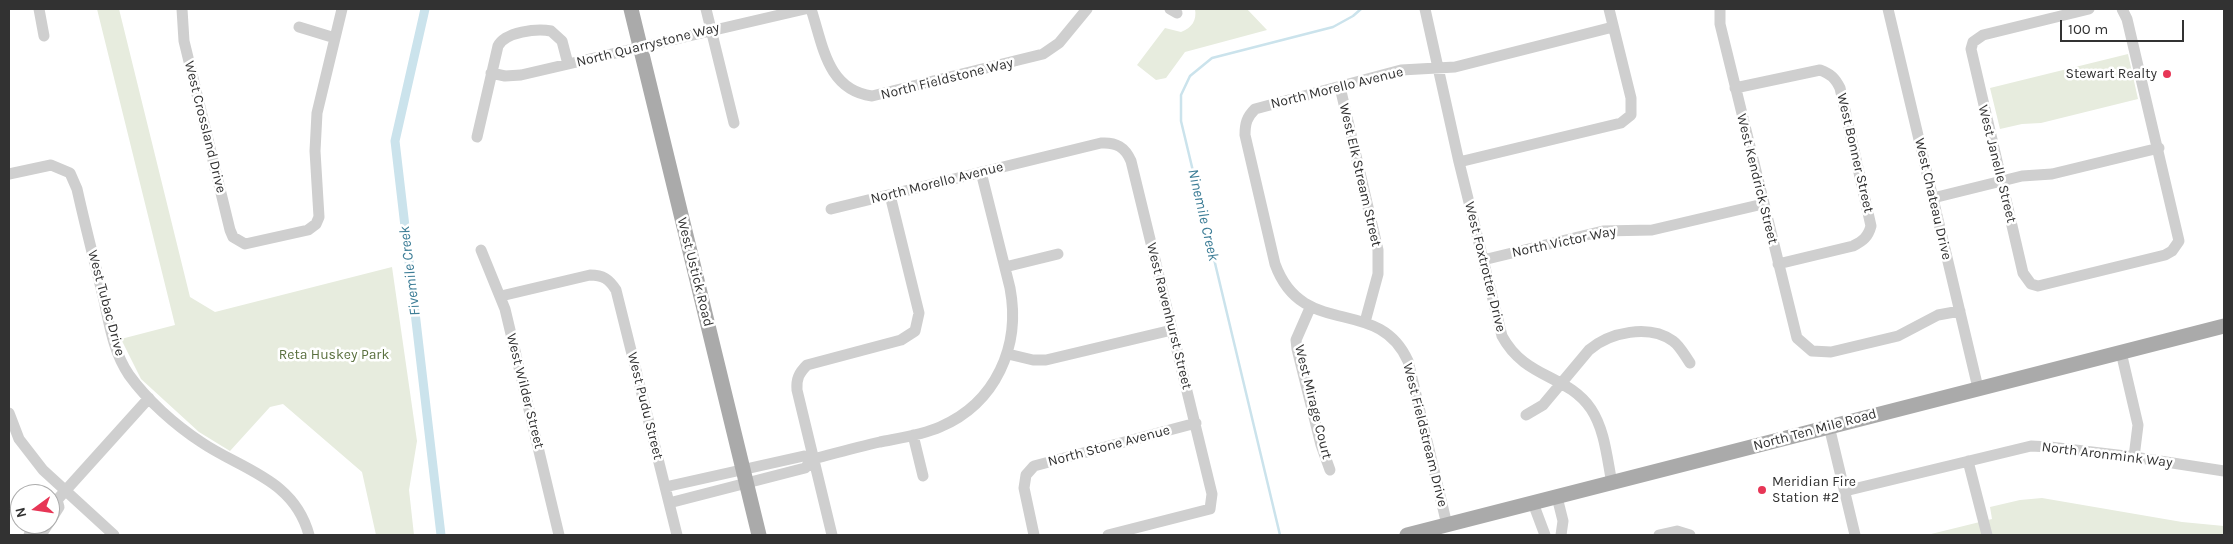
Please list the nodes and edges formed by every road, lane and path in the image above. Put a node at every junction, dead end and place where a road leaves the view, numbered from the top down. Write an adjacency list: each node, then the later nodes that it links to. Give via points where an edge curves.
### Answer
1 (39, 9): 19 (street)
2 (182, 9): 20 (street, West Crossland Drive, via 187,51 230,230 239,242 252,243 308,230 316,224 320,209 315,132)
3 (342, 9): 20 (street)
4 (631, 9): 21 (main road, West Ustick Road)
5 (706, 9): 18 (street)
6 (805, 9): 18 (street, North Quarrystone Way)
7 (811, 9): 8 (street, North Fieldstone Way, via 834,74 853,92 872,96 1044,54 1059,43)
8 (1087, 9)
9 (1425, 9): 23 (street, West Foxtrotter Drive)
10 (1609, 9): 17 (street)
11 (1720, 9): 26 (street, West Kendrick Street, via 1720,24)
12 (1888, 9): 37 (street, West Chateau Drive)
13 (2089, 9): 15 (street)
14 (2122, 9): 31 (street, via 2128,19)
15 (2042, 14): 35 (street, West Janelle Street, via 1983,35 1973,42 1971,58)
16 (299, 27): 20 (street)
17 (1613, 27): 23 (street, North Morello Avenue); 32 (street, via 1631,98 1631,115 1621,123)
18 (711, 29): 21 (street, North Quarrystone Way); 27 (street)
19 (44, 36)
20 (335, 38)
21 (640, 47): 22 (street, North Quarrystone Way); 68 (main road, West Ustick Road)
22 (568, 64): 24 (street, North Quarrystone Way, via 521,75); 24 (street, via 562,41 551,31 512,35 498,46)
23 (1438, 70): 25 (street, North Morello Avenue, via 1401,70); 32 (street, West Foxtrotter Drive)
24 (491, 73): 29 (street)
25 (1340, 87): 28 (street, North Morello Avenue, via 1255,109); 48 (street, West Elk Stream Street, via 1378,250 1378,274)
26 (1735, 88): 38 (street, West Kendrick Street); 43 (street, West Bonner Street, via 1810,70 1829,73 1840,88 1872,226 1862,242 1853,246)
27 (734, 123)
28 (1245, 125): 46 (street, West Fieldstream Drive, via 1279,273 1289,290)
29 (477, 137)
30 (1101, 143): 33 (street, North Morello Avenue); 50 (street, West Ravenhurst Street, via 1120,146 1131,161)
31 (2158, 148): 35 (street, via 2052,174); 35 (street, West Janelle Street, via 2179,235 2177,246 2165,255 2044,286 2031,284 2023,273)
32 (1459, 162): 42 (street, West Foxtrotter Drive)
33 (982, 172): 36 (street, North Morello Avenue); 44 (street)
34 (9, 174): 56 (street, West Tubac Drive, via 51,165 70,173 77,189 118,355 130,376)
35 (2001, 181): 37 (street)
36 (890, 195): 39 (street, North Morello Avenue); 63 (street, via 919,313 914,331 901,340 807,364 800,372 796,381)
37 (1933, 198): 47 (street, West Chateau Drive)
38 (1763, 204): 42 (street, North Victor Way, via 1652,230 1603,231); 43 (street, West Kendrick Street)
39 (831, 209)
40 (481, 250): 45 (street, West Wilder Street)
41 (1058, 254): 44 (street)
42 (1483, 260): 54 (street, West Foxtrotter Drive, via 1499,327 1507,345 1526,366)
43 (1778, 264): 47 (street, West Kendrick Street, via 1793,329 1804,346 1822,353 1898,336 1938,315)
44 (1005, 266): 52 (street, via 1013,307)
45 (501, 296): 70 (street, West Pudu Street, via 590,274 607,279 616,290); 81 (street, West Wilder Street)
46 (1310, 308): 48 (street, West Fieldstream Drive); 65 (street, West Mirage Court, via 1296,340 1297,349)
47 (1960, 311): 55 (street, West Chateau Drive)
48 (1365, 322): 77 (street, West Fieldstream Drive, via 1392,337 1408,361)
49 (2224, 326): 51 (main road, North Ten Mile Road)
50 (1172, 330): 52 (street, via 1046,360); 59 (street, West Ravenhurst Street)
51 (2121, 352): 55 (main road, North Ten Mile Road); 62 (street, via 2138,425)
52 (1008, 354): 61 (street, via 992,384 966,412 941,427)
53 (1690, 363): 54 (street, via 1674,341 1664,336 1634,332 1615,335 1594,347)
54 (1561, 384): 58 (street, via 1543,405); 69 (street, West Foxtrotter Drive, via 1584,401 1595,417)
55 (1978, 388): 60 (main road, North Ten Mile Road)
56 (149, 398): 71 (street); 80 (street, West Tubac Drive, via 199,441 260,473 281,489 297,508)
57 (9, 413): 71 (street, via 19,439 43,470)
58 (1526, 415)
59 (1196, 424): 85 (street, North Stone Avenue, via 1034,466 1026,475 1024,488); 86 (street, West Ravenhurst Street, via 1212,494 1210,510)
60 (1829, 426): 69 (main road, North Ten Mile Road); 72 (street)
61 (913, 435): 63 (street); 67 (street)
62 (2134, 457): 64 (street, North Aronmink Way, via 2040,446); 66 (street, North Aronmink Way)
63 (813, 458): 68 (street, via 806,468); 84 (street)
64 (1968, 461): 72 (street, North Aronmink Way); 92 (street)
65 (1330, 470)
66 (2224, 471)
67 (923, 476)
68 (745, 477): 70 (street); 75 (street); 83 (main road, West Ustick Road)
69 (1612, 483): 74 (main road, North Ten Mile Road)
70 (665, 487): 75 (street, West Pudu Street)
71 (65, 490): 73 (street); 79 (street)
72 (1845, 492): 91 (street)
73 (60, 495)
74 (1557, 497): 76 (main road, North Ten Mile Road); 89 (street, via 1563,521)
75 (669, 503): 82 (street, West Pudu Street)
76 (1533, 503): 77 (main road, North Ten Mile Road); 88 (street)
77 (1447, 525): 87 (main road, North Ten Mile Road)
78 (1689, 534): 90 (street, via 1677,531)
79 (114, 535)
80 (309, 535)
81 (560, 535)
82 (677, 535)
83 (759, 535)
84 (832, 535)
85 (1034, 535)
86 (1108, 535)
87 (1407, 535)
88 (1546, 535)
89 (1561, 535)
90 (1659, 535)
91 (1855, 535)
92 (1987, 535)

